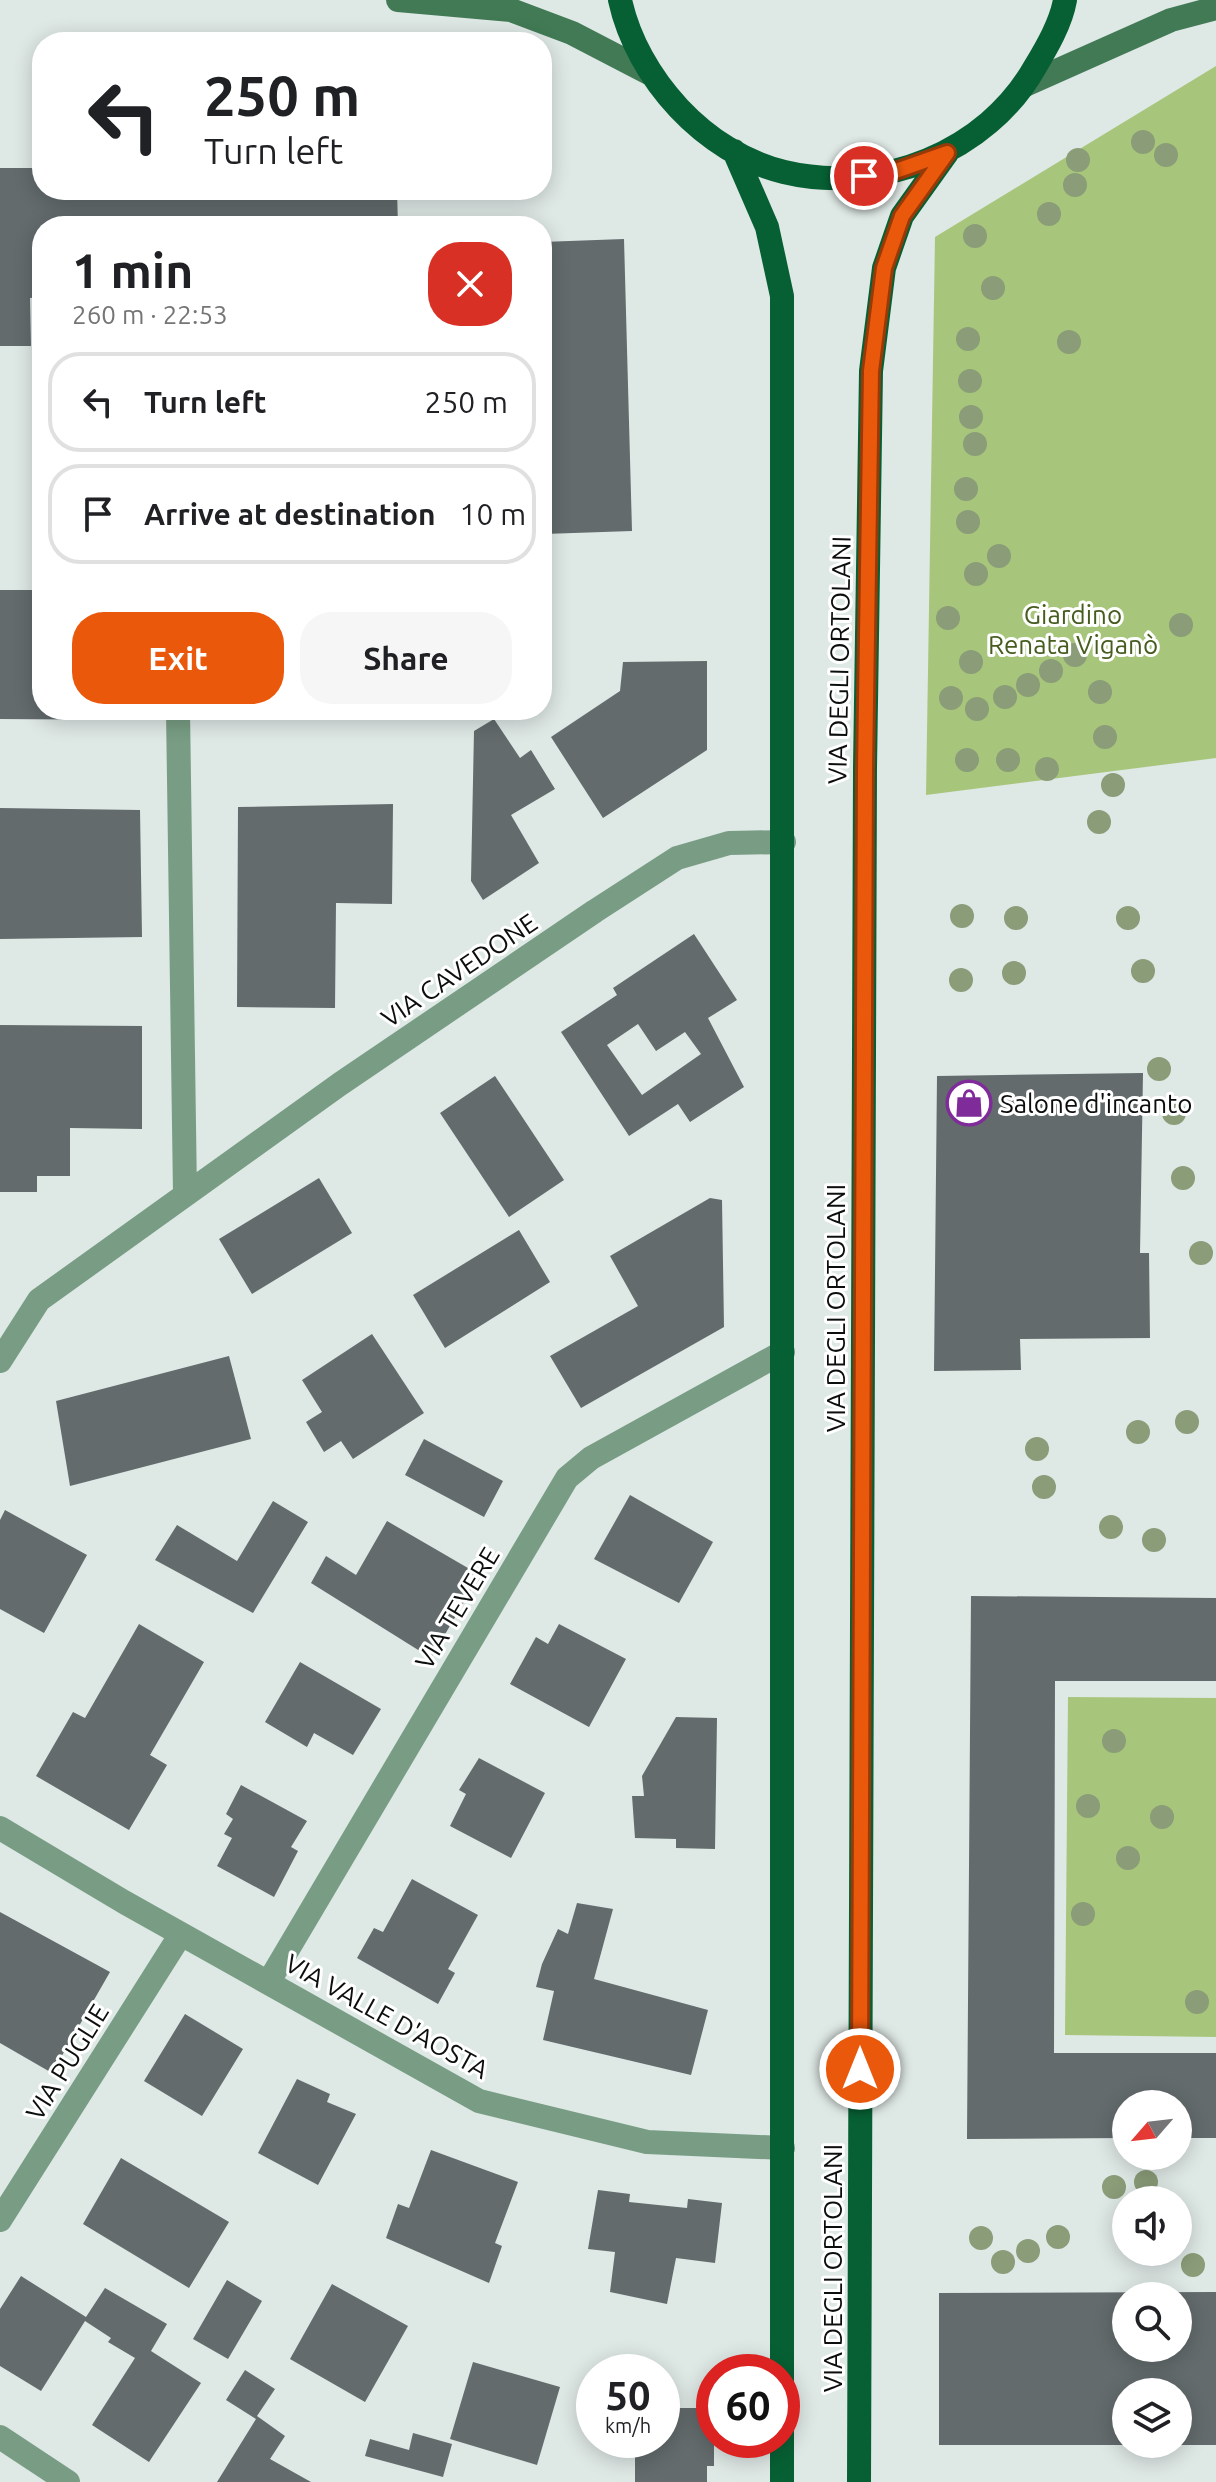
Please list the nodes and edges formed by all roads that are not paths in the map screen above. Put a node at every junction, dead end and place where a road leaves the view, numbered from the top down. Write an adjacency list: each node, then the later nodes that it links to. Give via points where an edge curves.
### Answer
1 (398, 0): 5 (street, via 511,10 572,33)
2 (620, 0): 5 (main road)
3 (1065, 0): 6 (main road)
4 (1216, 8): 6 (street, via 1147,30)
5 (649, 73): 7 (main road, via 686,117)
6 (1025, 85): 8 (main road, via 996,118)
7 (734, 151): 8 (main road, via 783,172 838,178 890,173); 10 (main road, VIA DEGLI ORTOLANI, via 767,227 782,296)
8 (947, 153): 23 (main road, VIA DEGLI ORTOLANI, via 902,216 884,268 871,371)
9 (178, 720): 11 (street)
10 (784, 842): 11 (street, VIA CAVEDONE, via 729,843 677,858); 13 (main road, VIA DEGLI ORTOLANI)
11 (185, 1194): 12 (street, VIA CAVEDONE, via 39,1300)
12 (9, 1329): 14 (street, VIA CAVEDONE)
13 (783, 1352): 17 (street, VIA TEVERE, via 591,1458 567,1478); 18 (main road, VIA DEGLI ORTOLANI)
14 (0, 1361)
15 (0, 1828): 16 (street, VIA VALLE D'AOSTA)
16 (181, 1934): 17 (street, VIA VALLE D'AOSTA); 19 (street, VIA PUGLIE)
17 (268, 1983): 18 (street, VIA VALLE D'AOSTA, via 479,2101 647,2142)
18 (783, 2148): 22 (main road, VIA DEGLI ORTOLANI)
19 (0, 2220)
20 (0, 2437): 21 (street)
21 (68, 2482)
22 (782, 2482)
23 (859, 2482)

